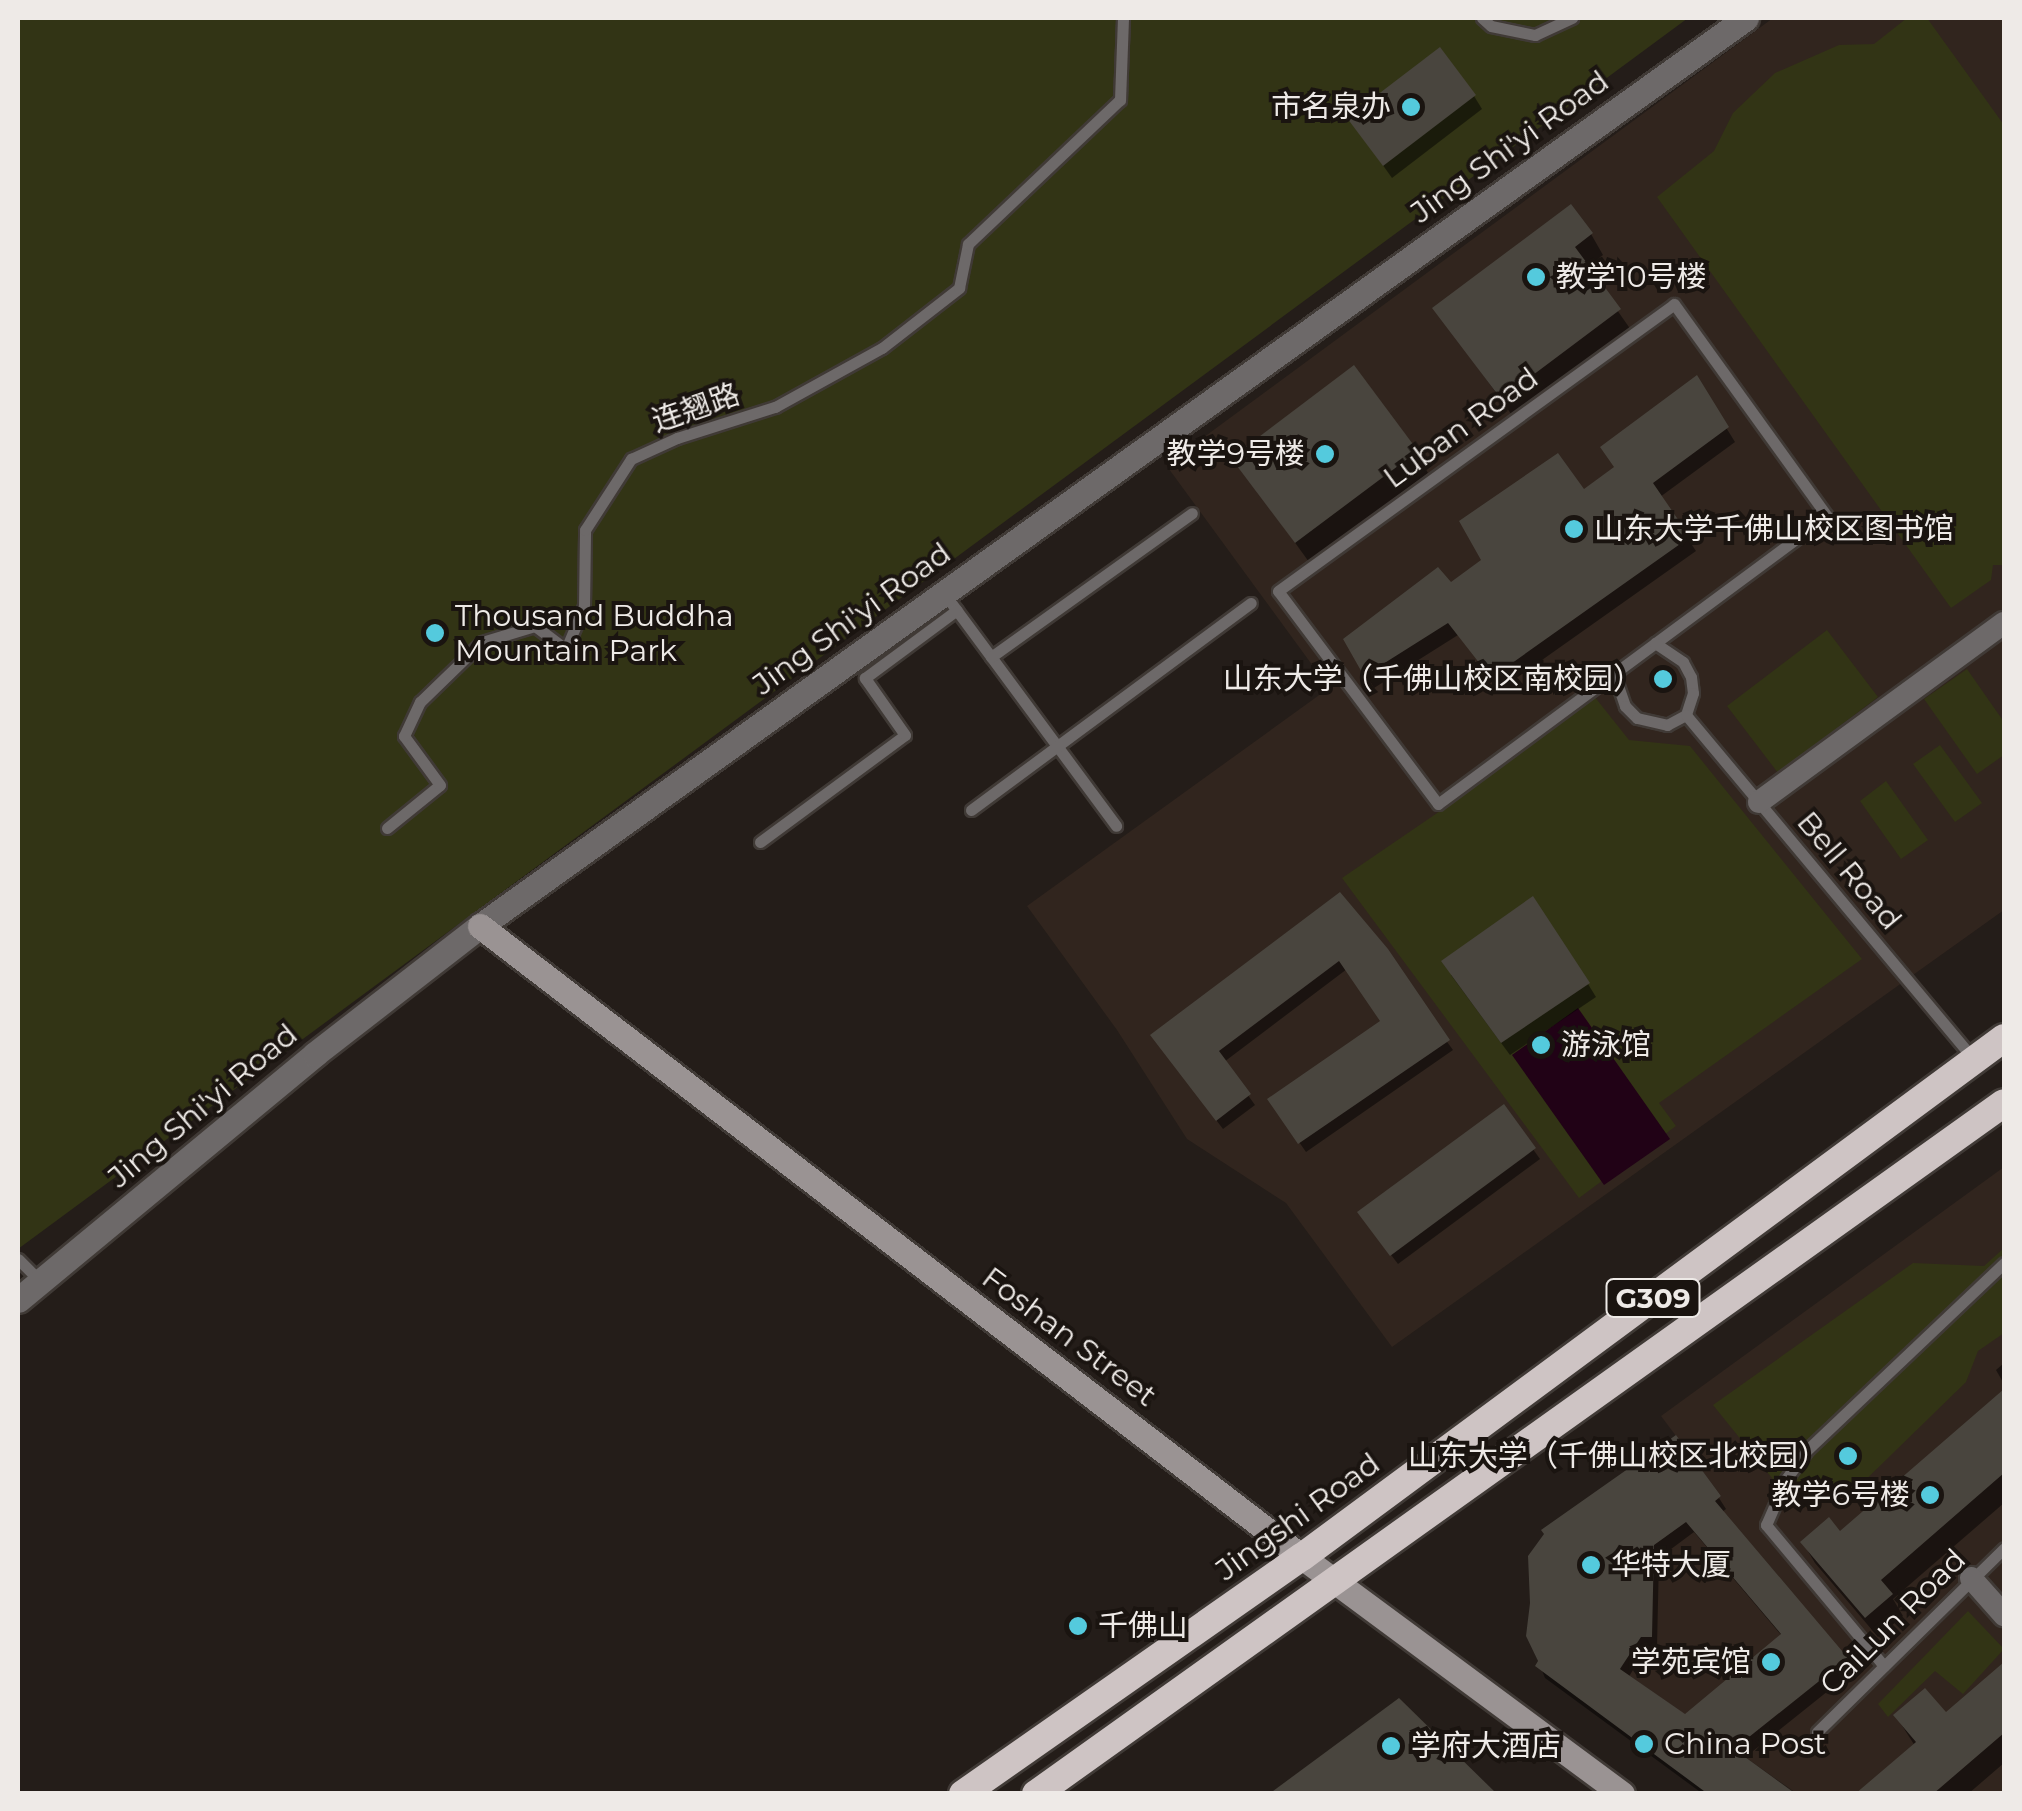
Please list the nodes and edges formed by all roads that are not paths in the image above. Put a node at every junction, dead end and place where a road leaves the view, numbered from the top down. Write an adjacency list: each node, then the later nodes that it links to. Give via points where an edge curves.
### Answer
1 (1123, 18): 17 (lane, 连翘路, via 1120,100 968,244 959,288 882,348 774,407 631,459 585,530 584,606 566,649 535,626 482,642 420,702 404,736 440,786)
2 (1482, 18): 3 (lane, via 1535,35)
3 (1572, 18)
4 (1746, 18): 6 (street, Jing Shi'yi Road)
5 (1192, 513): 10 (lane)
6 (951, 602): 10 (lane); 18 (lane, via 865,678 905,735); 19 (street, Jing Shi'yi Road)
7 (1251, 603): 13 (lane)
8 (2004, 622): 14 (street)
9 (1655, 643): 11 (lane); 11 (lane, Luban Road, via 1827,516 1674,304 1278,591 1438,804); 12 (lane, via 1683,662 1690,677)
10 (992, 658): 13 (lane)
11 (1614, 674): 12 (lane, via 1625,706 1638,718 1667,725)
12 (1686, 714): 14 (lane, Bell Road)
13 (1057, 747): 15 (lane); 16 (lane)
14 (1759, 802): 21 (lane, Bell Road)
15 (971, 810)
16 (1116, 826)
17 (387, 828)
18 (760, 842)
19 (480, 926): 25 (street, Jing Shi'yi Road); 28 (main road, Foshan Street)
20 (2004, 1038): 21 (highway, Jingshi Road / G309)
21 (1974, 1060): 28 (highway, Jingshi Road / G309)
22 (2004, 1105): 30 (highway, G309)
23 (18, 1260): 25 (lane)
24 (2004, 1262): 32 (lane, via 1806,1450 1766,1526)
25 (40, 1281): 26 (street, Jing Shi'yi Road)
26 (18, 1300)
27 (2004, 1548): 29 (lane, CaiLun Road)
28 (1302, 1557): 30 (main road, Foshan Street); 34 (highway, Jingshi Road / G309)
29 (1971, 1578): 31 (street); 32 (lane, CaiLun Road)
30 (1335, 1580): 35 (highway, G309); 36 (main road, Foshan Street)
31 (2004, 1615)
32 (1884, 1666): 33 (lane, CaiLun Road)
33 (1816, 1732)
34 (963, 1794)
35 (1036, 1794)
36 (1622, 1794)

